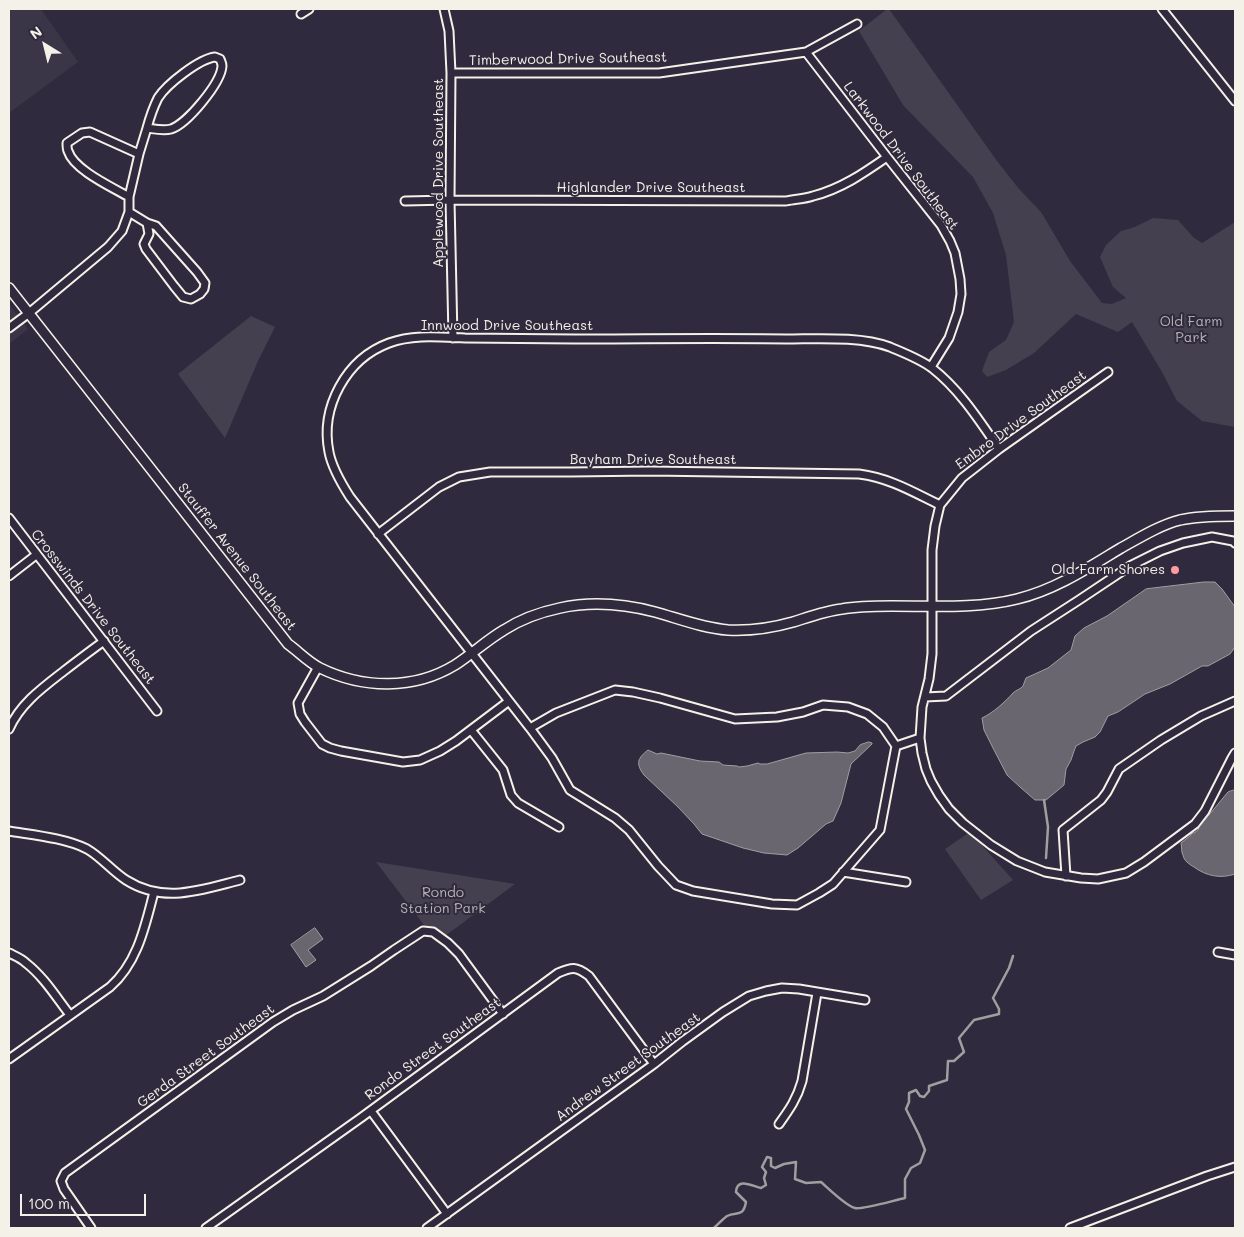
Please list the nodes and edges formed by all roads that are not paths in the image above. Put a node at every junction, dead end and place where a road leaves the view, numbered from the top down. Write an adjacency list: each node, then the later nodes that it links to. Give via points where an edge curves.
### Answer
1 (309, 9): 4 (street)
2 (444, 9): 7 (street, Applewood Drive Southeast, via 449,31)
3 (1162, 9): 8 (street)
4 (301, 14)
5 (857, 24): 6 (street, Timberwood Drive Southeast)
6 (806, 52): 7 (street, Timberwood Drive Southeast, via 659,73); 11 (street, Larkwood Drive Southeast)
7 (451, 73): 13 (street, Applewood Drive Southeast)
8 (1235, 101)
9 (148, 128): 9 (street, via 160,96 177,78 208,58 215,56 220,59 221,72 216,83 188,117 169,129); 10 (street)
10 (138, 154): 12 (street); 12 (street, via 90,132 82,133 67,143 67,150 83,171)
11 (887, 157): 13 (street, Highlander Drive Southeast, via 841,186 786,201); 21 (street, Larkwood Drive Southeast, via 941,225 955,253 961,294 958,312 949,338)
12 (129, 197): 15 (street)
13 (450, 200): 14 (street, Highlander Drive Southeast); 20 (street, Applewood Drive Southeast)
14 (405, 201)
15 (128, 212): 16 (street); 18 (street, via 122,231 108,247)
16 (147, 223): 16 (street, via 156,226 197,272 204,283 200,294 191,299 183,297 146,249)
17 (9, 288): 18 (street, Stauffer Avenue Southeast)
18 (29, 313): 19 (street); 34 (street, Stauffer Avenue Southeast, via 288,644)
19 (9, 328)
20 (453, 338): 21 (street, Innwood Drive Southeast, via 853,340 888,346); 27 (street, Innwood Drive Southeast, via 418,337 390,343 359,362 335,394 327,422 329,452 339,481)
21 (931, 367): 23 (street, Innwood Drive Southeast, via 965,401)
22 (1108, 372): 23 (street, Embro Drive Southeast)
23 (999, 449): 24 (street, Embro Drive Southeast, via 962,478)
24 (940, 506): 27 (street, Bayham Drive Southeast, via 896,483 859,474 490,472 459,477 439,487); 31 (street, Embro Drive Southeast, via 932,550)
25 (1235, 516): 31 (street, Stauffer Avenue Southeast, via 1178,521 1144,535 1047,589 1017,599 990,604)
26 (9, 518): 29 (street, Crosswinds Drive Southeast)
27 (378, 534): 33 (street, Innwood Drive Southeast)
28 (1235, 542): 35 (street, via 1212,538 1183,543 1130,566 1031,631 946,696)
29 (36, 555): 30 (street); 32 (street, Crosswinds Drive Southeast)
30 (9, 576)
31 (932, 606): 33 (street, Stauffer Avenue Southeast, via 842,608 768,628 738,630 708,628 625,606 577,605 522,620); 35 (street, Embro Drive Southeast, via 932,654)
32 (104, 641): 38 (street, Crosswinds Drive Southeast); 40 (street, via 30,698)
33 (471, 653): 34 (street, Stauffer Avenue Southeast, via 435,675 392,685 362,682); 36 (street, Innwood Drive Southeast)
34 (318, 667): 41 (street, via 298,702 305,722 322,744 330,748 403,762 414,761 440,751)
35 (925, 697): 42 (street, Embro Drive Southeast)
36 (509, 700): 39 (street, Innwood Drive Southeast); 41 (street)
37 (1235, 701): 48 (street, via 1201,716 1119,768 1101,800 1063,830)
38 (158, 711)
39 (530, 728): 43 (street, via 615,690 660,698 735,719 777,718 823,705 848,707 867,714 883,727); 47 (street, Innwood Drive Southeast, via 570,790 629,830 676,885 693,892 796,905 833,884)
40 (9, 730)
41 (471, 730): 45 (street, via 504,770 511,795 518,803)
42 (920, 738): 43 (street); 48 (street, Embro Drive Southeast, via 931,781 963,823 1017,861 1044,872)
43 (896, 746): 47 (street, Innwood Drive Southeast, via 880,830)
44 (1235, 753): 48 (street, Embro Drive Southeast, via 1195,824 1144,862 1112,877)
45 (560, 827)
46 (9, 831): 51 (street, via 76,845 92,853 126,880)
47 (843, 872): 50 (street)
48 (1066, 876)
49 (240, 880): 51 (street, via 194,892)
50 (906, 882)
51 (154, 892): 58 (street, via 140,944 129,965 116,982)
52 (1218, 952): 54 (street)
53 (9, 953): 58 (street, via 36,972)
54 (1235, 955)
55 (817, 993): 56 (street, Andrew Street Southeast); 60 (street, Andrew Street Southeast, via 782,988 749,996); 62 (street, via 800,1087)
56 (865, 1000)
57 (504, 1014): 60 (street, Rondo Street Southeast, via 558,973 570,968 580,969 589,976); 61 (street, Rondo Street Southeast); 65 (street, Gerda Street Southeast, via 459,954 433,932 424,931 329,992 272,1022 65,1173 64,1189)
58 (70, 1015): 59 (street)
59 (9, 1059)
60 (654, 1064): 64 (street, Andrew Street Southeast)
61 (370, 1110): 64 (street); 66 (street, Rondo Street Southeast)
62 (779, 1124)
63 (1235, 1167): 68 (street)
64 (447, 1214): 67 (street, Andrew Street Southeast)
65 (91, 1228)
66 (206, 1228)
67 (427, 1228)
68 (1070, 1228)

